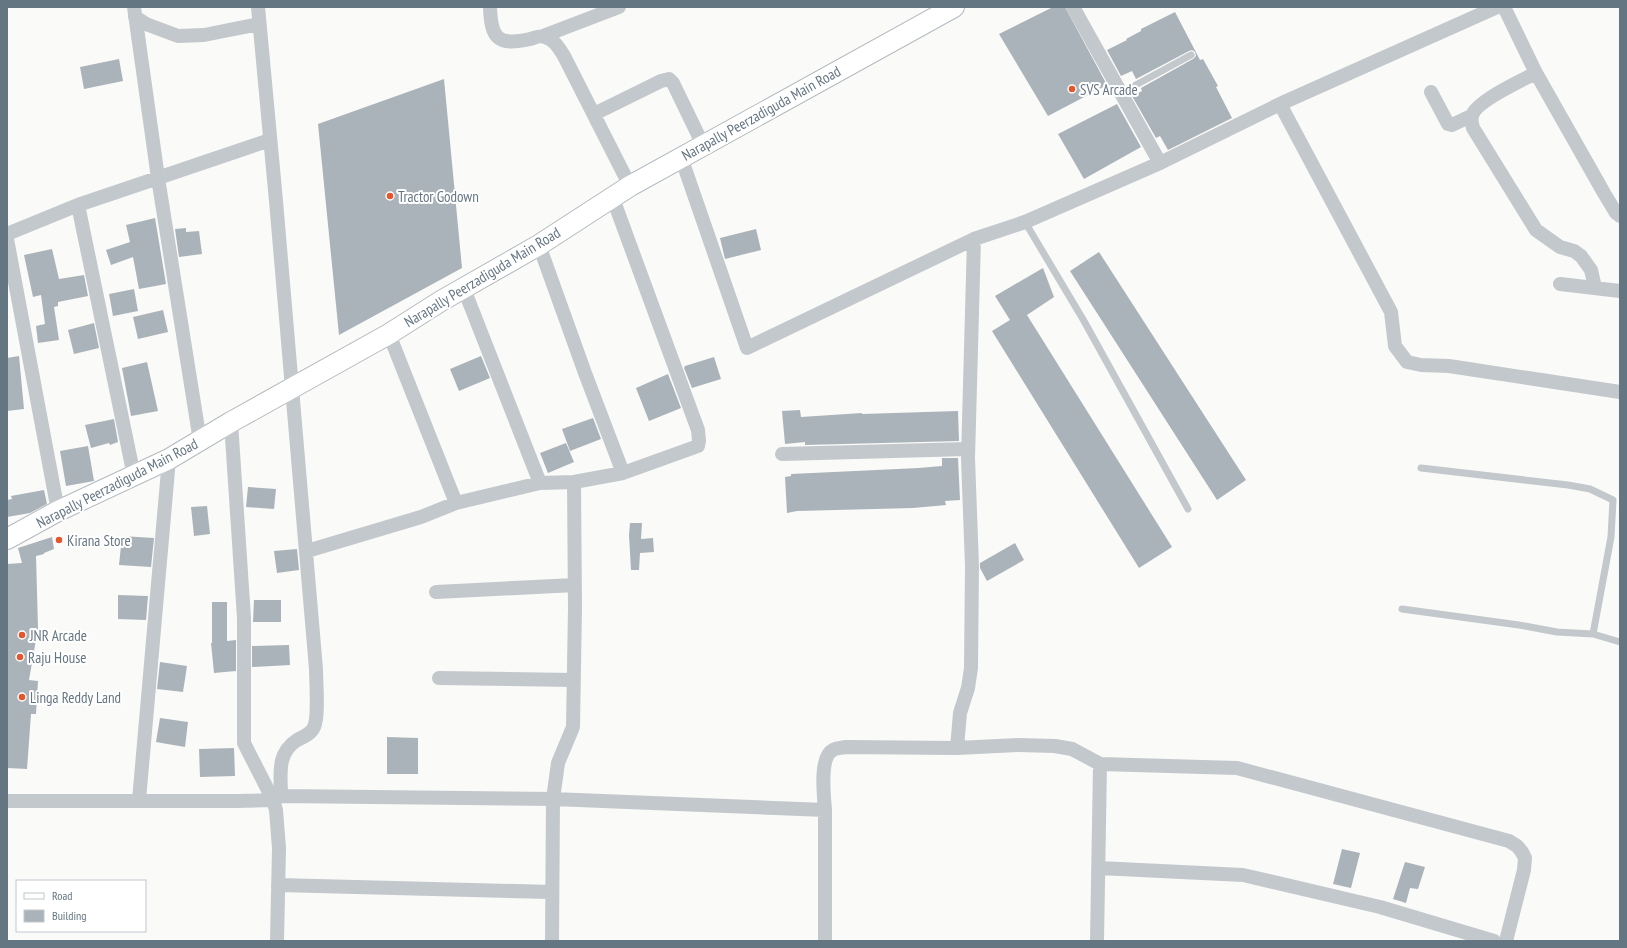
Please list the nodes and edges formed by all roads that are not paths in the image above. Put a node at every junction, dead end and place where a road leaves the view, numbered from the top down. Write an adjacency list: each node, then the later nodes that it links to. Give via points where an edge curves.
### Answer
1 (258, 7): 9 (street)
2 (490, 7): 10 (street, via 493,31 500,40 513,42)
3 (619, 7): 10 (street)
4 (954, 7): 19 (street, Narapally Peerzadiguda Main Road)
5 (1073, 7): 14 (street)
6 (1498, 7): 15 (street)
7 (1504, 7): 12 (street)
8 (134, 12): 9 (street, via 146,24 178,36 204,35); 22 (street)
9 (259, 24): 18 (street)
10 (543, 36): 16 (street, via 555,42)
11 (1191, 55): 14 (lane)
12 (1536, 73): 17 (street, via 1484,102); 26 (street, via 1604,193)
13 (1431, 92): 17 (street, via 1449,125)
14 (1121, 93): 21 (street)
15 (1280, 104): 21 (street); 38 (street, via 1391,312 1395,346 1406,362 1449,366)
16 (594, 114): 19 (street, via 661,81 669,80 673,83); 23 (street)
17 (1471, 116): 33 (street, via 1473,128 1536,230 1560,247 1581,256 1591,270)
18 (270, 140): 22 (street); 37 (street)
19 (703, 145): 20 (street, Narapally Peerzadiguda Main Road)
20 (681, 157): 23 (street, Narapally Peerzadiguda Main Road); 30 (street, via 746,348)
21 (1160, 162): 27 (street)
22 (158, 178): 25 (street); 40 (street)
23 (630, 186): 24 (street, Narapally Peerzadiguda Main Road)
24 (612, 196): 31 (street, Narapally Peerzadiguda Main Road); 45 (street, via 698,430 699,440 698,446)
25 (78, 205): 28 (street); 46 (street)
26 (1620, 216)
27 (1025, 222): 30 (street); 50 (lane, via 1084,321)
28 (7, 234)
29 (7, 239): 51 (street)
30 (974, 239): 41 (street)
31 (539, 244): 34 (street, Narapally Peerzadiguda Main Road); 45 (street)
32 (1560, 284): 33 (street)
33 (1595, 287): 35 (street)
34 (464, 289): 36 (street, Narapally Peerzadiguda Main Road); 48 (street)
35 (1620, 291)
36 (389, 334): 37 (street, Narapally Peerzadiguda Main Road); 49 (street)
37 (291, 389): 39 (street, Narapally Peerzadiguda Main Road); 53 (street)
38 (1620, 392)
39 (231, 422): 40 (street, Narapally Peerzadiguda Main Road); 63 (street, via 244,618 244,743)
40 (200, 441): 43 (street, Narapally Peerzadiguda Main Road)
41 (968, 448): 42 (street); 61 (street, via 972,566 970,668 968,688 960,713)
42 (782, 454)
43 (169, 459): 46 (street, Narapally Peerzadiguda Main Road); 65 (street)
44 (1421, 468): 57 (lane, via 1568,485 1590,489 1613,500 1611,537)
45 (623, 473): 47 (street)
46 (134, 476): 51 (street, Narapally Peerzadiguda Main Road)
47 (574, 482): 48 (street); 54 (street)
48 (540, 483): 49 (street)
49 (456, 503): 53 (street, via 421,517)
50 (1188, 509)
51 (58, 510): 52 (street, Narapally Peerzadiguda Main Road)
52 (7, 539)
53 (307, 551): 63 (street, via 316,669 316,714 314,727 308,735 286,750 281,761)
54 (575, 586): 55 (street); 60 (street)
55 (436, 592)
56 (1402, 609): 57 (lane, via 1557,632)
57 (1593, 634): 58 (lane)
58 (1620, 642)
59 (439, 678): 60 (street)
60 (574, 680): 64 (street, via 573,727 558,763)
61 (957, 748): 62 (street, via 1055,746 1072,749); 67 (street, via 845,747 833,750 827,755 824,769)
62 (1100, 764): 68 (street); 76 (street, via 1237,768 1509,841 1517,846 1525,858)
63 (277, 798): 64 (street); 65 (street); 69 (street)
64 (552, 799): 67 (street); 70 (street)
65 (139, 800): 66 (street)
66 (7, 801)
67 (825, 810): 73 (street)
68 (1099, 868): 74 (street); 75 (street, via 1242,875 1380,907)
69 (278, 885): 70 (street); 71 (street)
70 (552, 892): 72 (street)
71 (277, 941)
72 (552, 941)
73 (825, 941)
74 (1097, 941)
75 (1494, 941)
76 (1506, 941)

